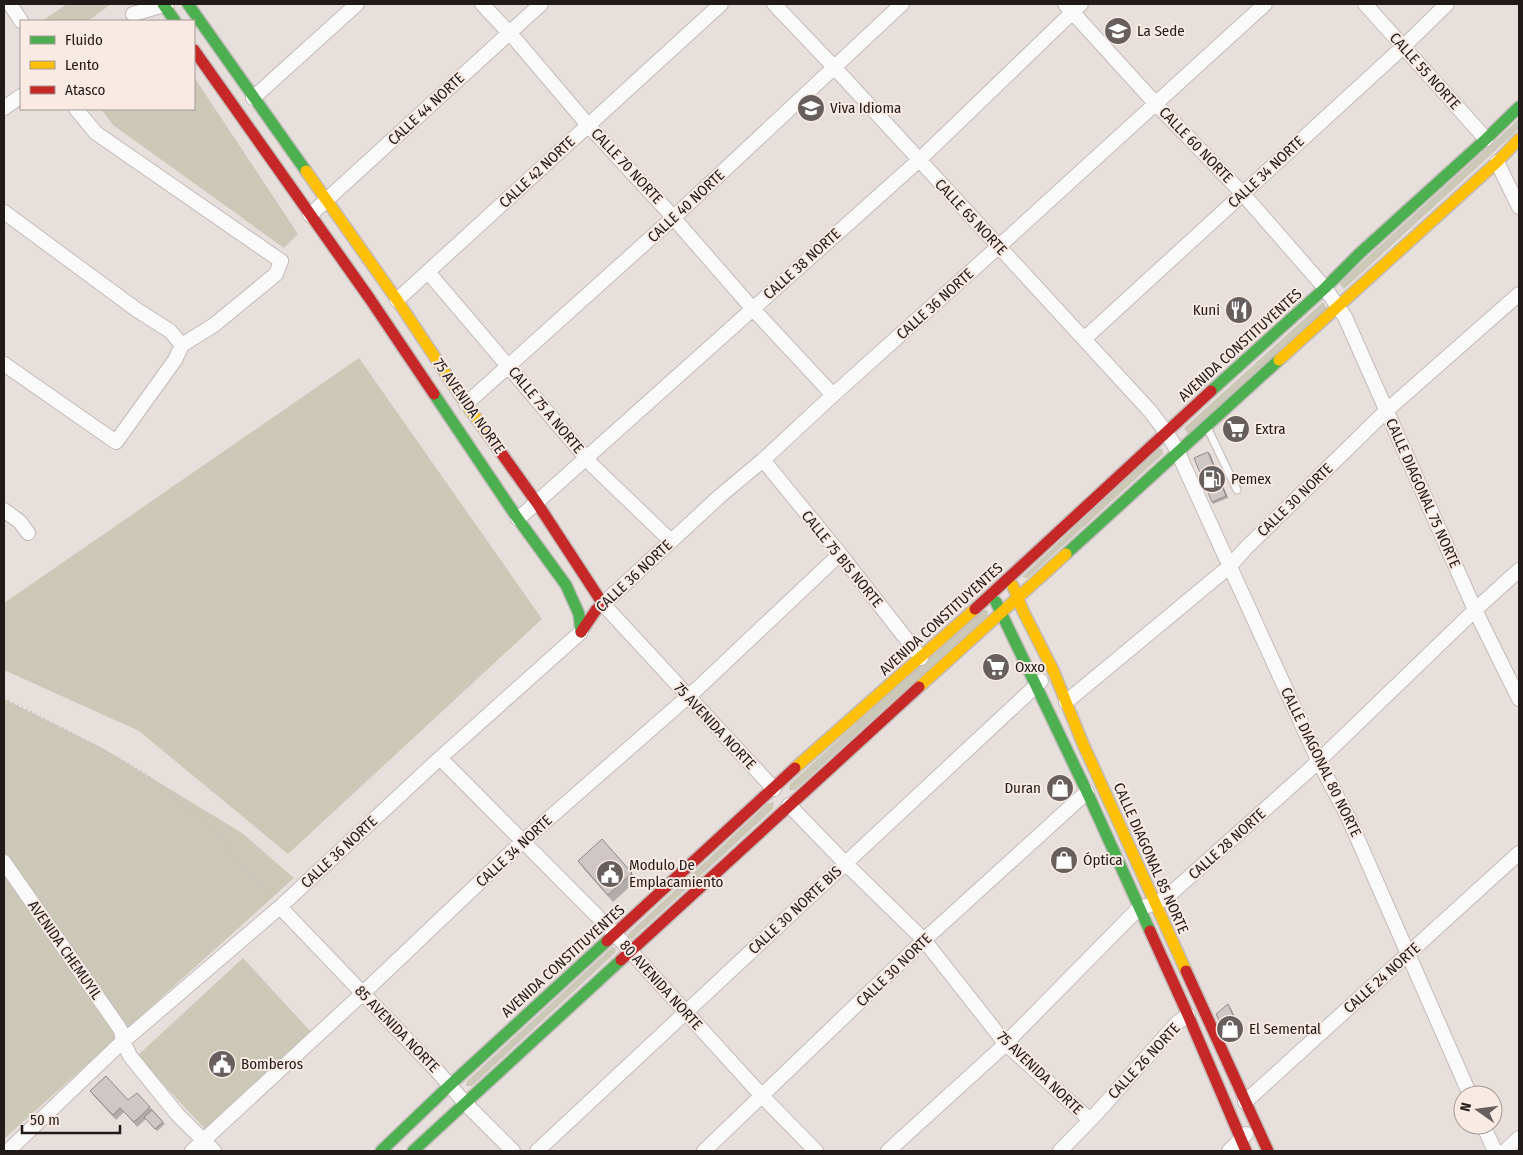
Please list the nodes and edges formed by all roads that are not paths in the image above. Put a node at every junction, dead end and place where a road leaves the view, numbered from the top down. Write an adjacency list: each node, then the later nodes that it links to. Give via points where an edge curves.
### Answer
1 (10, 4): 15 (street)
2 (165, 4): 14 (street); 16 (main road)
3 (188, 4): 22 (main road, 75 AVENIDA NORTE)
4 (357, 4): 22 (street)
5 (482, 4): 17 (street, CALLE 70 NORTE)
6 (541, 4): 17 (street, CALLE 44 NORTE)
7 (721, 4): 27 (street, CALLE 42 NORTE)
8 (774, 4): 20 (street, CALLE 65 NORTE)
9 (902, 4): 20 (street, CALLE 40 NORTE)
10 (1264, 4): 23 (street, CALLE 36 NORTE)
11 (1365, 4): 18 (street, CALLE 55 NORTE)
12 (1447, 4): 18 (street, CALLE 34 NORTE)
13 (1072, 6): 23 (street, CALLE 60 NORTE); 30 (street, CALLE 38 NORTE)
14 (133, 13)
15 (20, 20)
16 (174, 20)
17 (509, 32): 27 (street, CALLE 70 NORTE); 33 (street, CALLE 44 NORTE)
18 (1403, 47): 28 (street, CALLE 55 NORTE); 32 (street, CALLE 34 NORTE)
19 (195, 51): 36 (main road, 75 AVENIDA NORTE)
20 (834, 67): 30 (street, CALLE 65 NORTE); 37 (street, CALLE 40 NORTE)
21 (20, 97): 25 (street)
22 (253, 98): 33 (main road, 75 AVENIDA NORTE)
23 (1156, 104): 32 (street, CALLE 60 NORTE); 38 (street, CALLE 36 NORTE)
24 (1519, 107): 28 (main road, AVENIDA CONSTITUYENTES)
25 (4, 108)
26 (77, 110): 46 (street, via 96,133 280,261 276,274 214,325)
27 (588, 125): 37 (street, CALLE 70 NORTE); 39 (street, CALLE 42 NORTE)
28 (1486, 139): 40 (main road, AVENIDA CONSTITUYENTES)
29 (1519, 139): 31 (main road)
30 (918, 161): 38 (street, CALLE 65 NORTE); 44 (street, CALLE 38 NORTE)
31 (1497, 162): 34 (street); 43 (main road)
32 (1243, 194): 40 (street, CALLE 60 NORTE); 45 (street, CALLE 34 NORTE)
33 (326, 201): 36 (street, CALLE 44 NORTE); 42 (main road, 75 AVENIDA NORTE)
34 (1519, 207)
35 (4, 212): 46 (street, via 170,331)
36 (310, 215): 60 (main road, 75 AVENIDA NORTE)
37 (673, 218): 44 (street, CALLE 70 NORTE); 48 (street, CALLE 40 NORTE)
38 (998, 247): 45 (street, CALLE 65 NORTE); 49 (street, CALLE 36 NORTE)
39 (428, 272): 42 (street, CALLE 42 NORTE); 48 (street, CALLE 75 A NORTE)
40 (1325, 288): 43 (street, CALLE DIAGONAL 75 NORTE); 53 (main road, AVENIDA CONSTITUYENTES)
41 (1519, 294): 51 (street, CALLE 30 NORTE)
42 (397, 300): 50 (main road, 75 AVENIDA NORTE)
43 (1337, 306): 51 (street, CALLE DIAGONAL 75 NORTE, via 1345,317); 52 (main road)
44 (752, 308): 49 (street, CALLE 70 NORTE); 55 (street, CALLE 38 NORTE)
45 (1084, 339): 53 (street, CALLE 65 NORTE)
46 (182, 345): 47 (street, via 175,360 116,442)
47 (4, 364)
48 (509, 366): 50 (street, CALLE 40 NORTE); 55 (street, CALLE 75 A NORTE)
49 (833, 395): 56 (street, CALLE 36 NORTE)
50 (466, 404): 58 (main road, 75 AVENIDA NORTE)
51 (1386, 411): 64 (street, CALLE 30 NORTE); 70 (street, CALLE DIAGONAL 75 NORTE)
52 (1207, 427): 54 (main road); 57 (lane)
53 (1166, 432): 54 (street, CALLE DIAGONAL 80 NORTE); 66 (main road, AVENIDA CONSTITUYENTES)
54 (1178, 451): 64 (street, CALLE DIAGONAL 80 NORTE); 68 (main road)
55 (587, 457): 58 (street, CALLE 38 NORTE); 62 (street, CALLE 75 A NORTE)
56 (763, 460): 62 (street, CALLE 36 NORTE); 63 (street, CALLE 75 BIS NORTE)
57 (1237, 490)
58 (537, 503): 60 (street, CALLE 38 NORTE); 69 (main road, 75 AVENIDA NORTE)
59 (4, 510): 61 (street)
60 (518, 519): 72 (main road, 75 AVENIDA NORTE, via 566,585 579,614)
61 (28, 533)
62 (671, 541): 69 (street, CALLE 36 NORTE)
63 (840, 554): 73 (street, CALLE 75 BIS NORTE); 76 (street, CALLE 34 NORTE)
64 (1230, 566): 78 (street, CALLE 30 NORTE); 80 (street, CALLE DIAGONAL 80 NORTE)
65 (1519, 570): 70 (street, CALLE 28 NORTE)
66 (1009, 577): 67 (main road, AVENIDA CONSTITUYENTES); 68 (main road, CALLE DIAGONAL 85 NORTE)
67 (992, 593): 71 (main road, CALLE DIAGONAL 85 NORTE); 73 (main road, AVENIDA CONSTITUYENTES)
68 (1018, 597): 71 (main road); 74 (main road, CALLE DIAGONAL 85 NORTE)
69 (603, 604): 72 (main road, CALLE 36 NORTE); 76 (street, 75 AVENIDA NORTE)
70 (1475, 610): 77 (street, CALLE DIAGONAL 75 NORTE); 80 (street, CALLE 28 NORTE)
71 (1001, 612): 75 (main road, CALLE DIAGONAL 85 NORTE); 83 (main road)
72 (581, 632): 79 (street, CALLE 36 NORTE)
73 (921, 658): 81 (main road, AVENIDA CONSTITUYENTES)
74 (1052, 670): 75 (street, CALLE 30 NORTE BIS); 78 (main road, CALLE DIAGONAL 85 NORTE)
75 (1036, 685): 82 (main road, CALLE DIAGONAL 85 NORTE); 87 (street, CALLE 30 NORTE BIS)
76 (688, 697): 81 (street, 75 AVENIDA NORTE); 84 (street, CALLE 34 NORTE)
77 (1519, 700)
78 (1066, 702): 88 (main road, CALLE DIAGONAL 85 NORTE)
79 (440, 758): 84 (street, 80 AVENIDA NORTE); 89 (street, CALLE 36 NORTE)
80 (1318, 762): 88 (street, CALLE 28 NORTE, via 1168,896); 94 (street, CALLE DIAGONAL 80 NORTE, via 1348,817)
81 (774, 789): 91 (main road, AVENIDA CONSTITUYENTES)
82 (1087, 792): 90 (main road, CALLE DIAGONAL 85 NORTE); 92 (street, CALLE 30 NORTE)
83 (789, 805): 87 (street, 75 AVENIDA NORTE); 93 (main road)
84 (523, 841): 91 (street, 80 AVENIDA NORTE); 95 (street, CALLE 34 NORTE)
85 (1519, 853): 94 (street, CALLE 24 NORTE)
86 (4, 862): 98 (street, AVENIDA CHEMUYIL, via 118,1026)
87 (845, 863): 92 (street, 75 AVENIDA NORTE); 96 (street, CALLE 30 NORTE BIS)
88 (1155, 904): 90 (street, CALLE 28 NORTE); 103 (main road, CALLE DIAGONAL 85 NORTE)
89 (280, 907): 95 (street, 85 AVENIDA NORTE); 98 (street, CALLE 36 NORTE)
90 (1139, 908): 97 (main road, CALLE DIAGONAL 85 NORTE); 99 (street)
91 (615, 934): 93 (street, 80 AVENIDA NORTE); 100 (main road, AVENIDA CONSTITUYENTES)
92 (924, 940): 99 (street, 75 AVENIDA NORTE); 102 (street, CALLE 30 NORTE)
93 (631, 951): 96 (street, 80 AVENIDA NORTE); 104 (main road)
94 (1408, 954): 101 (street, CALLE DIAGONAL 80 NORTE); 103 (street, CALLE 24 NORTE)
95 (362, 994): 100 (street, 85 AVENIDA NORTE); 109 (street, CALLE 34 NORTE)
96 (686, 1012): 102 (street, 80 AVENIDA NORTE); 117 (street, CALLE 30 NORTE BIS)
97 (1188, 1015): 105 (street, CALLE 26 NORTE, via 1177,1023); 110 (main road, CALLE DIAGONAL 85 NORTE)
98 (123, 1041): 109 (street, AVENIDA CHEMUYIL, via 130,1056 177,1114); 111 (street, CALLE 36 NORTE)
99 (1005, 1043): 105 (street, 75 AVENIDA NORTE); 120 (street)
100 (450, 1085): 104 (street, 85 AVENIDA NORTE); 114 (main road, AVENIDA CONSTITUYENTES)
101 (1466, 1085)
102 (762, 1096): 118 (street, CALLE 30 NORTE); 119 (street, 80 AVENIDA NORTE)
103 (1245, 1102): 106 (main road, CALLE DIAGONAL 85 NORTE)
104 (466, 1104): 115 (main road); 116 (street, 85 AVENIDA NORTE)
105 (1090, 1120): 121 (street, CALLE 26 NORTE)
106 (1256, 1126): 110 (street); 123 (main road, CALLE DIAGONAL 85 NORTE)
107 (1488, 1135): 124 (street)
108 (1519, 1138): 125 (street)
109 (204, 1140): 112 (street, CALLE 34 NORTE); 113 (street, AVENIDA CHEMUYIL)
110 (1244, 1145): 122 (street)
111 (8, 1151)
112 (192, 1151)
113 (214, 1151)
114 (381, 1151)
115 (413, 1151)
116 (513, 1151)
117 (537, 1151)
118 (704, 1151)
119 (816, 1151)
120 (888, 1151)
121 (1060, 1151)
122 (1229, 1151)
123 (1268, 1151)
124 (1495, 1151)
125 (1505, 1151)

